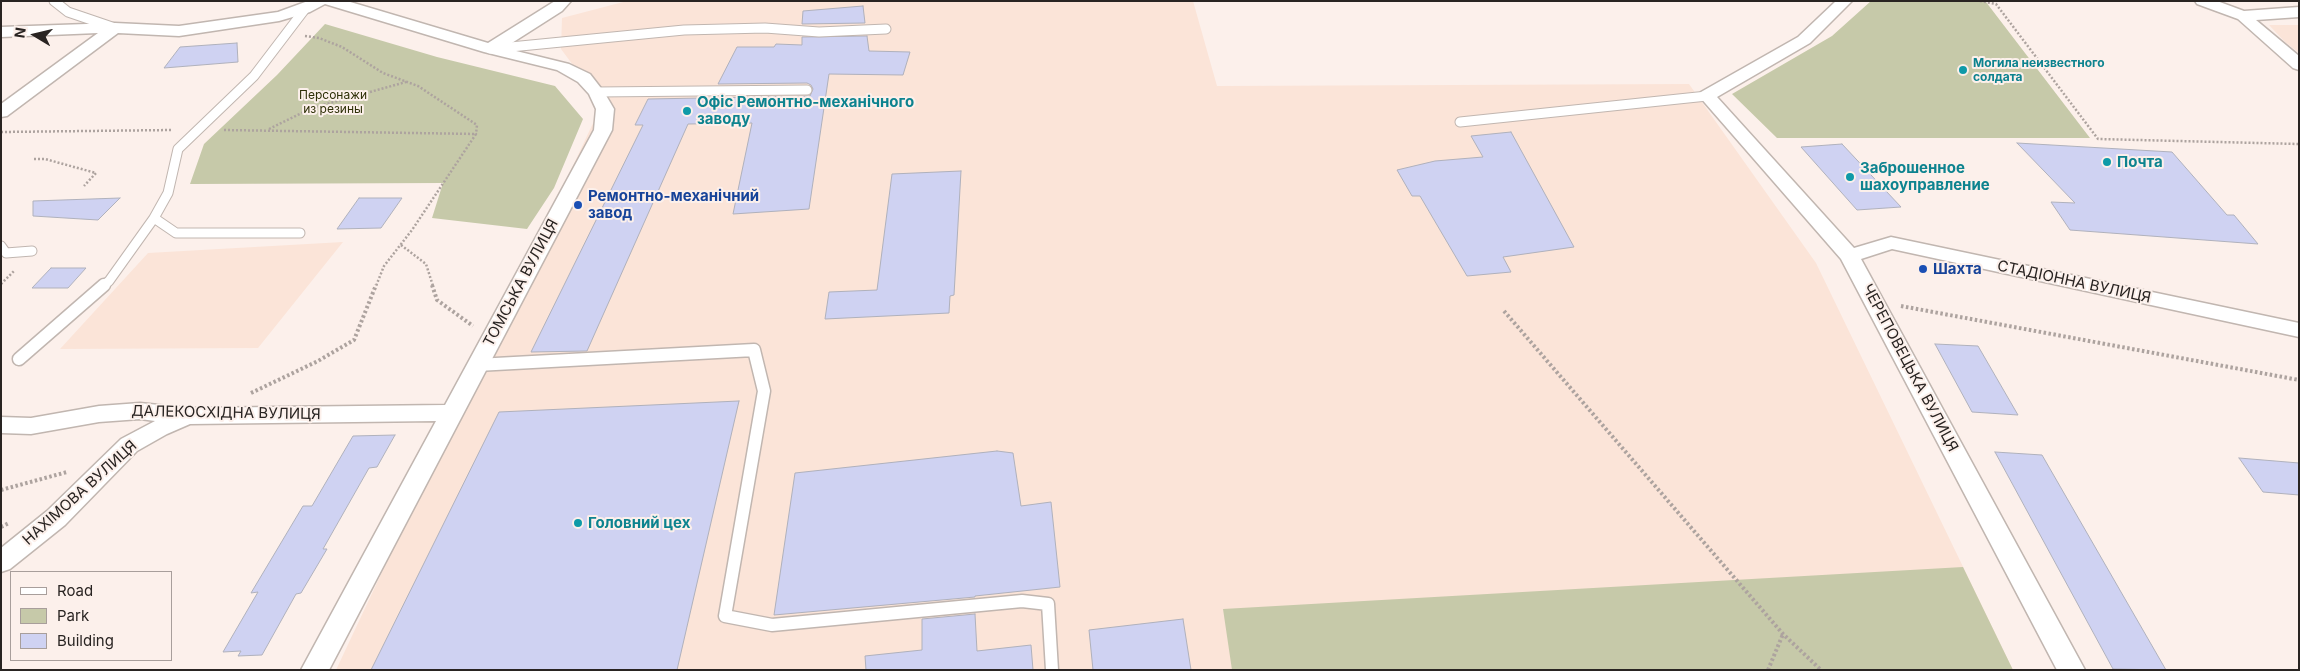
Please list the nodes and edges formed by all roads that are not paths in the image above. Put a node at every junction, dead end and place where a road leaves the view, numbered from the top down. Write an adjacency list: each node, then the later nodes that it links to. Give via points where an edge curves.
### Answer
1 (54, 1): 10 (lane, via 68,12)
2 (320, 1): 7 (street)
3 (330, 1): 13 (street, ТОМСЬКА ВУЛИЦЯ)
4 (564, 1): 13 (street)
5 (1845, 1): 17 (street, via 1804,40)
6 (2202, 1): 9 (street)
7 (305, 9): 10 (street, via 279,16 179,30); 20 (lane, via 254,76 178,149 168,193)
8 (2299, 12): 9 (street)
9 (2243, 16): 14 (street)
10 (114, 28): 12 (street); 18 (street)
11 (886, 29): 13 (lane, via 819,32 765,28 684,30)
12 (1, 32)
13 (490, 49): 16 (street, ТОМСЬКА ВУЛИЦЯ, via 562,67 584,78)
14 (2299, 65)
15 (807, 90): 16 (lane)
16 (596, 92): 27 (street, ТОМСЬКА ВУЛИЦЯ, via 605,109 603,130)
17 (1707, 96): 19 (lane); 24 (street, ЧЕРЕПОВЕЦЬКА ВУЛИЦЯ)
18 (1, 112)
19 (1460, 122)
20 (154, 218): 21 (lane, via 176,233); 26 (lane, via 108,281)
21 (300, 233)
22 (1, 246): 23 (lane, via 6,253)
23 (32, 252)
24 (1850, 256): 25 (street, СТАДІОННА ВУЛИЦЯ, via 1891,244); 34 (street, ЧЕРЕПОВЕЦЬКА ВУЛИЦЯ)
25 (2299, 330)
26 (19, 359)
27 (477, 365): 28 (street, ТОМСЬКА ВУЛИЦЯ); 33 (lane, via 754,350 764,391 725,616 772,625 1022,601 1048,604)
28 (451, 413): 29 (street, ДАЛЕКОСХІДНА ВУЛИЦЯ); 32 (street, ТОМСЬКА ВУЛИЦЯ)
29 (188, 416): 30 (street, ДАЛЕКОСХІДНА ВУЛИЦЯ, via 140,411 99,414 31,426); 31 (street, НАХІМОВА ВУЛИЦЯ, via 130,445 56,518)
30 (1, 425)
31 (1, 562)
32 (315, 670)
33 (1052, 670)
34 (2071, 670)

